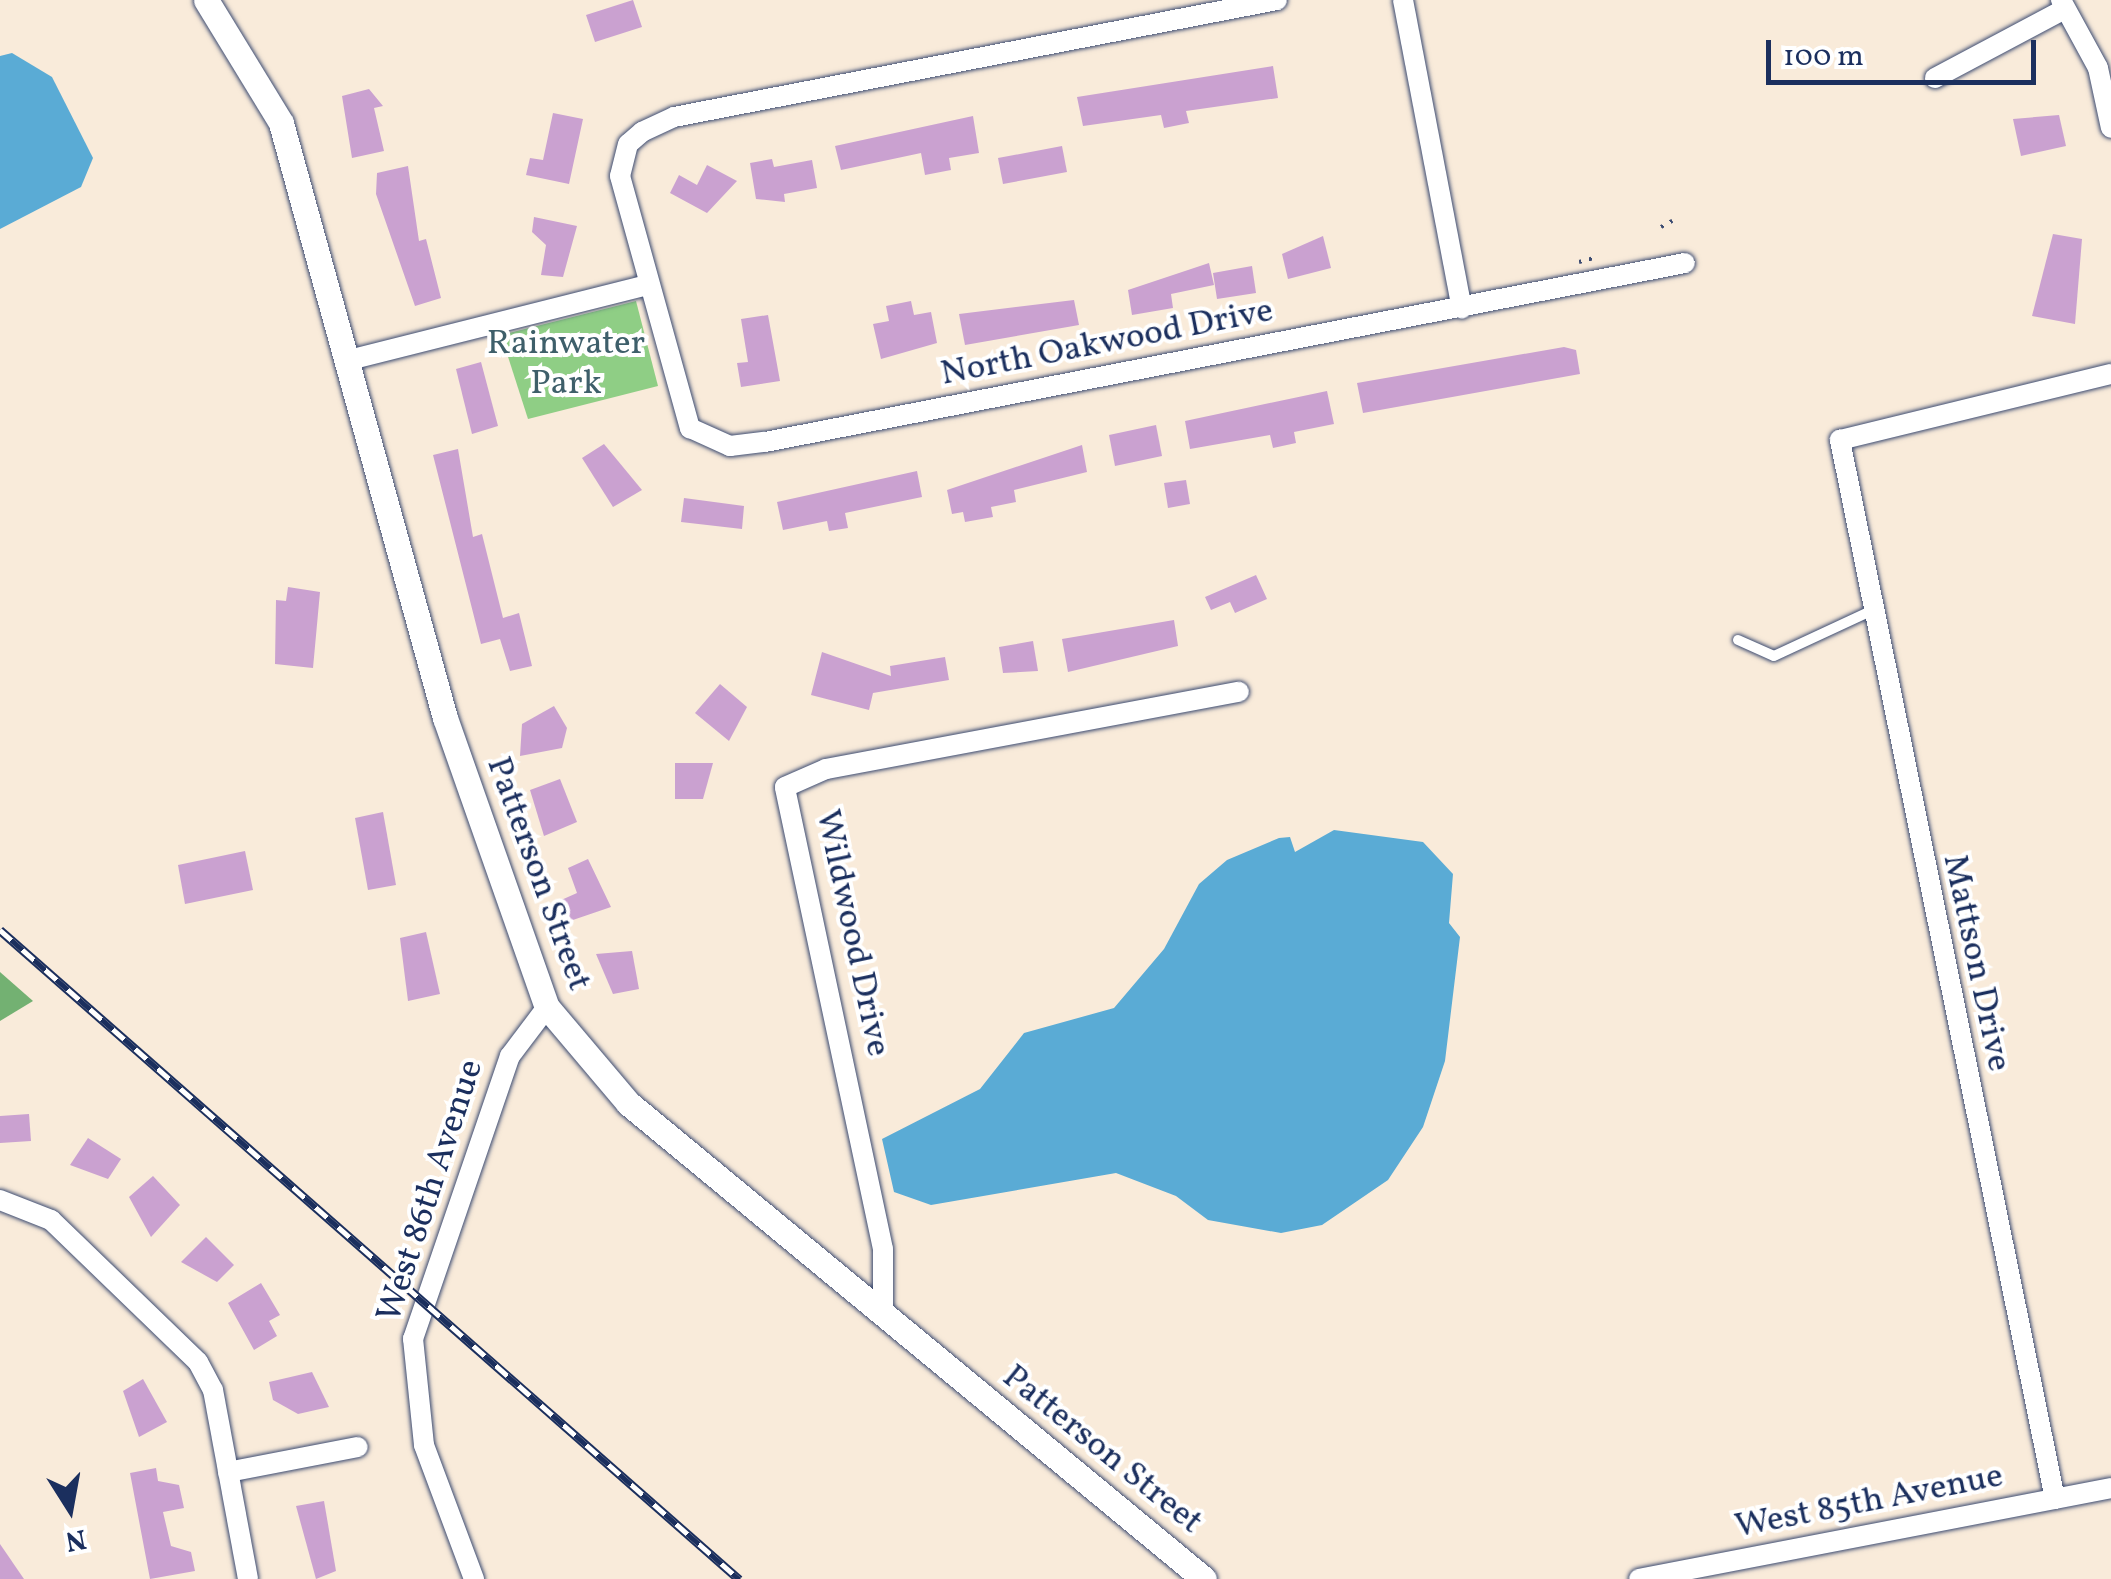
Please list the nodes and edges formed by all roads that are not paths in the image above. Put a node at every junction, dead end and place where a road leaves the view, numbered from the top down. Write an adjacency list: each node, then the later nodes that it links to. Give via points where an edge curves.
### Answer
1 (1278, 0): 8 (street, North Oakwood Drive, via 674,117 642,132 621,162)
2 (1403, 0): 9 (street)
3 (215, 2): 10 (street, Patterson Street, via 281,123)
4 (2063, 4): 5 (street); 6 (street, via 2098,68)
5 (1935, 78)
6 (2111, 128)
7 (1686, 263): 9 (street, North Oakwood Drive)
8 (647, 285): 9 (street, North Oakwood Drive, via 682,414 708,440 730,446); 10 (street)
9 (1462, 308)
10 (345, 362): 15 (street, Patterson Street, via 445,718)
11 (2111, 374): 12 (street, Mattson Drive, via 1840,440)
12 (1869, 612): 13 (lane, via 1774,656); 21 (street, Mattson Drive)
13 (1738, 640)
14 (1239, 692): 17 (street, Wildwood Drive, via 826,769 785,787 883,1249)
15 (547, 1007): 17 (street, Patterson Street, via 614,1091); 23 (street, West 86th Avenue, via 510,1056 414,1329 424,1445)
16 (0, 1200): 19 (street, via 51,1220 198,1362)
17 (883, 1316): 24 (street, Patterson Street)
18 (358, 1447): 19 (street)
19 (228, 1472): 22 (street)
20 (2111, 1488): 21 (street, West 85th Avenue)
21 (2055, 1499): 25 (street, West 85th Avenue)
22 (248, 1579)
23 (474, 1579)
24 (1204, 1579)
25 (1639, 1579)

